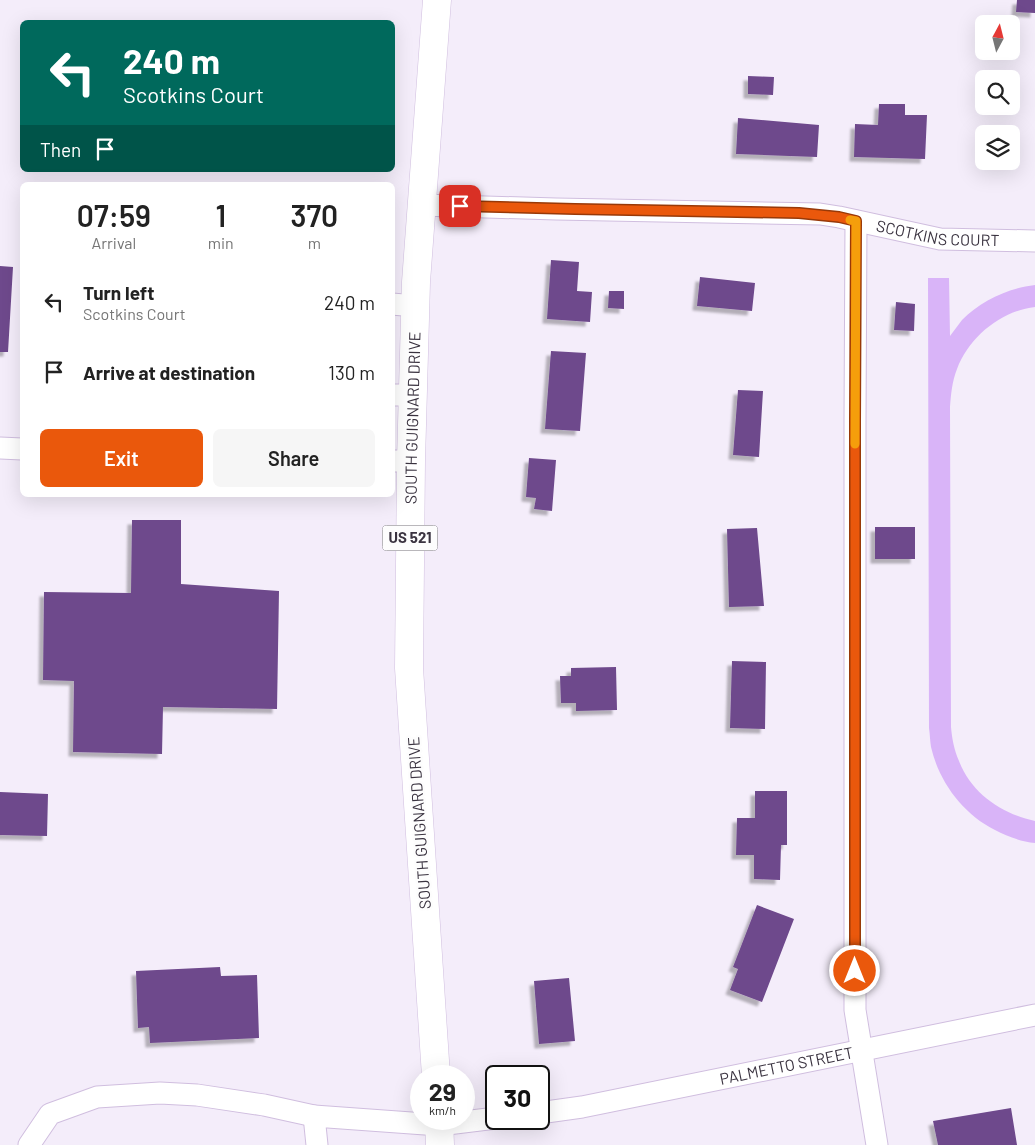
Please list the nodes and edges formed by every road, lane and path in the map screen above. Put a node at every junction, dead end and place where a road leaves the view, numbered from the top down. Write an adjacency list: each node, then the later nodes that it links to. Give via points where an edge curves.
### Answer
1 (437, 0): 2 (highway, SOUTH GUIGNARD DRIVE / US 521)
2 (421, 205): 3 (street, SCOTKINS COURT, via 799,213); 5 (highway, SOUTH GUIGNARD DRIVE / US 521, via 416,282)
3 (856, 221): 4 (street, SCOTKINS COURT, via 940,239); 11 (street, via 855,1010)
4 (1035, 241)
5 (404, 305): 6 (highway, SOUTH GUIGNARD DRIVE / US 521)
6 (403, 395): 9 (highway, SOUTH GUIGNARD DRIVE / US 521)
7 (0, 448): 8 (street)
8 (20, 449)
9 (402, 461): 12 (highway, SOUTH GUIGNARD DRIVE / US 521, via 409,668)
10 (1035, 1015): 11 (street, PALMETTO STREET)
11 (862, 1051): 13 (street, PALMETTO STREET); 18 (street)
12 (435, 1065)
13 (550, 1111)
14 (314, 1116): 15 (street); 16 (street, via 197,1094 96,1097 50,1114); 17 (street)
15 (410, 1127)
16 (29, 1145)
17 (317, 1145)
18 (877, 1145)

